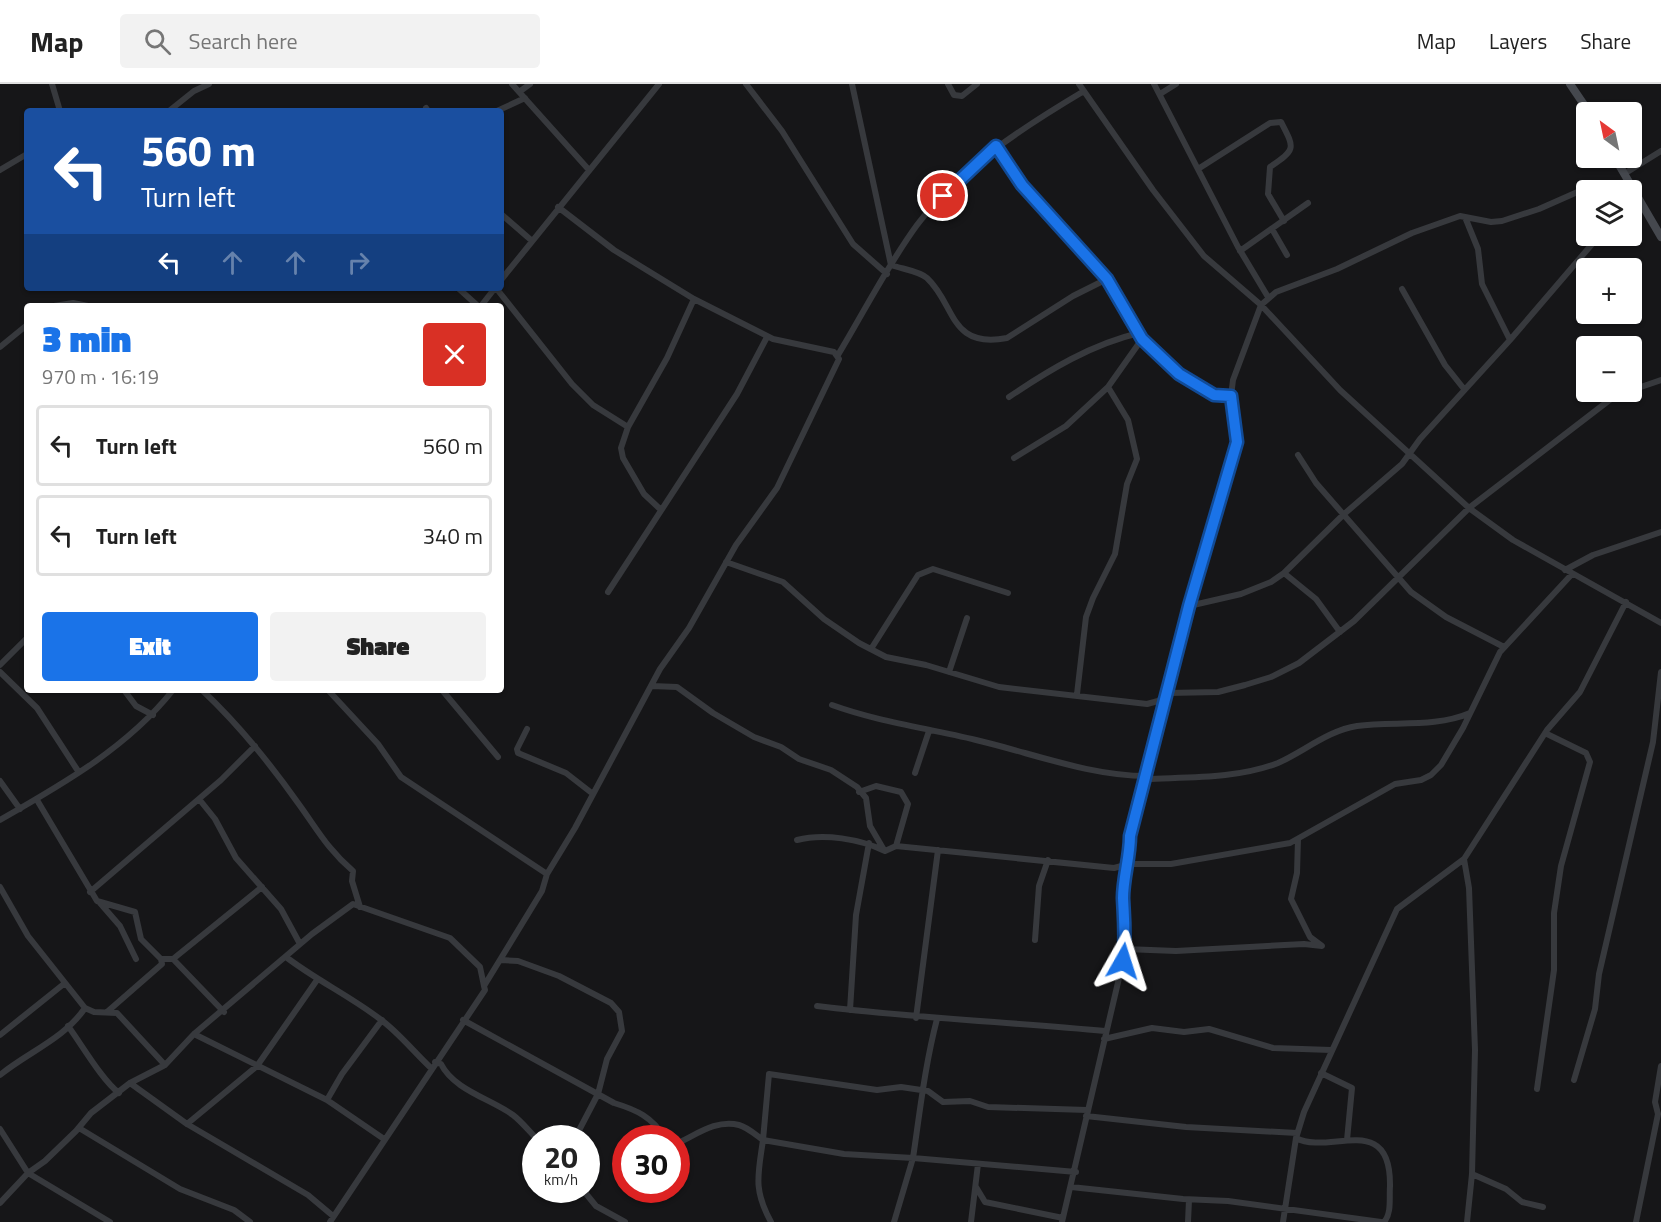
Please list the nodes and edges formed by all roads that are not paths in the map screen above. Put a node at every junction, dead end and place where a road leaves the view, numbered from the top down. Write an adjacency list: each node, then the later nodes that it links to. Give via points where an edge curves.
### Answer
1 (52, 84): 19 (street)
2 (209, 84): 20 (street)
3 (512, 84): 15 (street)
4 (530, 84): 15 (street)
5 (659, 84): 28 (street)
6 (746, 84): 45 (street, via 782,131 853,244)
7 (852, 84): 44 (street)
8 (948, 84): 9 (street, via 954,95 962,96)
9 (977, 84)
10 (1079, 84): 14 (street)
11 (1154, 84): 16 (street)
12 (1176, 84): 16 (street)
13 (1570, 84): 18 (main road)
14 (1084, 91): 22 (street); 56 (street, via 1204,256)
15 (519, 92): 17 (street)
16 (1160, 94): 25 (street)
17 (525, 98): 21 (street); 28 (street)
18 (1582, 102)
19 (59, 108)
20 (173, 108)
21 (503, 108)
22 (996, 146): 44 (street, via 918,224); 47 (street, via 1022,185)
23 (1661, 151): 29 (street)
24 (24, 156): 27 (street)
25 (1198, 168): 37 (street, via 1270,123 1281,122 1292,149 1270,167 1268,194); 42 (street)
26 (1621, 168): 29 (main road)
27 (0, 170)
28 (589, 171): 34 (street)
29 (1624, 174): 30 (main road)
30 (1627, 180)
31 (1576, 193): 36 (street, via 1502,221)
32 (1308, 203): 37 (street)
33 (1642, 206): 39 (main road)
34 (558, 207): 40 (street); 53 (street, via 614,250)
35 (504, 217): 40 (street)
36 (1465, 217): 52 (street, via 1412,233); 60 (street, via 1478,249 1482,284)
37 (1284, 221): 38 (street)
38 (1272, 229): 42 (street); 43 (street)
39 (1661, 237)
40 (531, 240): 46 (street)
41 (1590, 246): 60 (street)
42 (1240, 251): 52 (street)
43 (1287, 255)
44 (891, 266): 45 (street); 47 (street, via 928,279 959,326 972,336 995,340 1007,338)
45 (886, 274): 62 (street)
46 (504, 276)
47 (1107, 279): 58 (street)
48 (1401, 290): 66 (street, via 1445,365)
49 (462, 291): 54 (street)
50 (493, 291): 55 (street)
51 (498, 291): 70 (street, via 572,384 593,405)
52 (1268, 297): 56 (street)
53 (694, 299): 59 (street); 70 (street, via 667,358)
54 (476, 303)
55 (483, 303)
56 (1261, 305): 67 (street, via 1242,352); 71 (street, via 1340,390)
57 (24, 327): 61 (street)
58 (1141, 336): 64 (street); 67 (street, via 1179,374 1214,395); 68 (street, via 1112,340 1050,370)
59 (767, 337): 62 (street); 75 (street, via 737,394)
60 (1510, 340): 66 (street)
61 (0, 347)
62 (838, 355): 78 (street, via 777,488)
63 (1661, 380): 65 (street)
64 (1108, 387): 73 (street, via 1057,432); 104 (street, via 1128,420 1137,459 1127,484 1115,554 1086,617)
65 (1642, 387)
66 (1464, 389): 71 (street)
67 (1231, 396): 86 (street, via 1237,442)
68 (1009, 397)
69 (1607, 402): 74 (street)
70 (628, 427): 75 (street, via 621,448 623,458 644,494)
71 (1409, 454): 74 (street); 76 (street)
72 (1298, 455): 76 (street)
73 (1014, 458)
74 (1469, 508): 79 (street, via 1513,540); 82 (street)
75 (660, 509): 83 (street)
76 (1343, 515): 80 (street); 82 (street)
77 (1661, 532): 79 (street, via 1610,548)
78 (726, 562): 92 (street, via 783,582 824,619); 97 (street)
79 (1565, 570): 81 (street)
80 (1284, 573): 86 (street, via 1241,594); 89 (street, via 1316,599)
81 (1572, 574): 85 (street); 91 (street)
82 (1399, 578): 89 (street); 91 (street, via 1411,592 1446,617)
83 (608, 592)
84 (1008, 593): 92 (street, via 933,569 918,575)
85 (1626, 602): 88 (street); 110 (street, via 1580,692)
86 (1189, 606): 103 (street)
87 (967, 618): 95 (street)
88 (1661, 623)
89 (1340, 632): 103 (street, via 1299,663 1271,677 1218,692)
90 (24, 641): 93 (street)
91 (1504, 647): 106 (street)
92 (872, 649): 95 (street, via 895,660)
93 (1, 663)
94 (0, 672): 113 (street, via 37,708)
95 (950, 672): 104 (street, via 999,687)
96 (1661, 672): 170 (street, via 1653,742 1599,974 1595,1010)
97 (652, 686): 117 (street, via 677,687 754,737 831,770); 118 (street)
98 (126, 693): 107 (street, via 136,706)
99 (171, 693): 107 (street)
100 (205, 693): 111 (street)
101 (331, 693): 132 (street, via 378,744 401,777)
102 (444, 693): 112 (street)
103 (1168, 693): 104 (street, via 1147,704); 115 (street)
104 (1077, 694)
105 (832, 705): 109 (street, via 861,716)
106 (1470, 713): 115 (street, via 1445,721 1355,727 1256,770); 123 (street, via 1441,765 1431,775 1395,784)
107 (153, 715): 113 (street, via 123,742)
108 (527, 729): 118 (street, via 518,753 566,773)
109 (929, 731): 114 (street); 115 (street, via 1037,754 1100,773)
110 (1545, 733): 129 (street); 172 (street, via 1586,753 1590,762 1561,866 1554,913 1554,970)
111 (255, 746): 119 (street); 137 (street, via 330,851 353,871)
112 (498, 758)
113 (78, 771): 120 (street)
114 (915, 773)
115 (1147, 777): 131 (street, via 1130,836)
116 (0, 781): 121 (street)
117 (859, 792): 126 (street, via 876,786 901,792 908,804); 128 (street, via 866,798 870,826)
118 (593, 794): 132 (street)
119 (199, 799): 134 (street, via 236,858); 135 (street)
120 (37, 800): 121 (street); 135 (street)
121 (20, 809): 122 (street)
122 (0, 820)
123 (1298, 839): 131 (street, via 1273,848 1182,862); 140 (street, via 1291,899 1311,937 1322,946)
124 (797, 840): 125 (street, via 812,836)
125 (869, 843): 128 (street); 151 (street, via 856,915)
126 (896, 846): 127 (street); 128 (street)
127 (938, 850): 130 (street); 154 (street)
128 (885, 851)
129 (1464, 859): 163 (street, via 1397,909); 193 (street, via 1469,888 1475,1050)
130 (1048, 860): 131 (street, via 1114,868); 138 (street, via 1039,886)
131 (1129, 864): 140 (street, via 1123,896)
132 (547, 874): 145 (street, via 542,891)
133 (0, 887): 147 (street, via 28,936)
134 (262, 887): 139 (street, via 281,909); 144 (street)
135 (90, 892): 136 (street)
136 (97, 901): 142 (street, via 120,926); 143 (street, via 135,912 141,939)
137 (360, 908): 139 (street, via 353,904); 148 (street, via 450,938 480,968)
138 (1035, 940)
139 (300, 944): 141 (street)
140 (1125, 949): 159 (street)
141 (286, 957): 146 (street); 153 (street)
142 (136, 959)
143 (161, 959): 144 (street); 152 (street, via 162,964)
144 (173, 960): 153 (street)
145 (501, 960): 148 (street); 175 (street, via 559,976 611,1003 619,1012 622,1031 607,1059)
146 (317, 980): 156 (street); 166 (street)
147 (65, 983): 150 (street); 161 (street)
148 (484, 986): 157 (street)
149 (817, 1006): 151 (street)
150 (85, 1008): 152 (street); 158 (street)
151 (850, 1010): 154 (street)
152 (107, 1012): 164 (street, via 117,1013)
153 (224, 1012): 160 (street)
154 (916, 1018): 155 (street)
155 (937, 1019): 159 (street); 173 (street)
156 (382, 1020): 165 (street); 176 (street)
157 (463, 1020): 165 (street); 175 (street)
158 (68, 1026): 169 (street, via 61,1035); 174 (street, via 108,1085)
159 (1106, 1031): 162 (street)
160 (194, 1034): 164 (street); 166 (street)
161 (0, 1035)
162 (1104, 1039): 163 (street, via 1152,1028 1178,1032 1209,1029 1273,1048); 177 (street)
163 (1332, 1050): 168 (street)
164 (165, 1065): 171 (street)
165 (433, 1065): 179 (street, via 441,1064 475,1094 512,1114); 186 (street)
166 (257, 1066): 176 (street); 178 (street)
167 (1661, 1066): 213 (street, via 1655,1102 1658,1114)
168 (1321, 1073): 184 (street); 188 (street, via 1352,1088)
169 (0, 1076)
170 (1574, 1080)
171 (130, 1083): 174 (street); 178 (street)
172 (1537, 1089)
173 (923, 1090): 177 (street, via 947,1103 970,1101 988,1107); 187 (street, via 877,1090 769,1074); 189 (street)
174 (119, 1093): 182 (street, via 91,1113)
175 (598, 1094): 180 (street); 181 (street, via 640,1110)
176 (327, 1100): 186 (street)
177 (1087, 1113): 184 (street, via 1186,1127); 191 (street)
178 (187, 1124): 201 (street, via 308,1195)
179 (523, 1125)
180 (582, 1125)
181 (656, 1125)
182 (79, 1128): 192 (street); 204 (street, via 180,1189 234,1210)
183 (0, 1129): 192 (street)
184 (1296, 1135): 188 (street, via 1309,1143); 200 (street)
185 (690, 1138): 187 (street, via 708,1126 738,1125)
186 (384, 1139): 201 (street)
187 (763, 1140): 189 (street, via 844,1154); 206 (street, via 759,1200)
188 (1347, 1140): 211 (street, via 1372,1143 1387,1159 1389,1214)
189 (913, 1158): 190 (street); 207 (street)
190 (978, 1164): 191 (street); 194 (street)
191 (1076, 1172): 195 (street)
192 (28, 1173): 197 (street); 203 (street)
193 (1472, 1174): 199 (street, via 1506,1189 1522,1202); 212 (street)
194 (976, 1187): 202 (street, via 985,1202); 208 (street)
195 (1071, 1188): 196 (street); 202 (street)
196 (1189, 1200): 200 (street, via 1228,1201); 209 (street)
197 (0, 1203)
198 (594, 1203): 205 (street)
199 (1543, 1206)
200 (1286, 1210): 210 (street); 211 (street)
201 (332, 1219)
202 (1063, 1220)
203 (110, 1222)
204 (250, 1222)
205 (625, 1222)
206 (771, 1222)
207 (894, 1222)
208 (971, 1222)
209 (1188, 1222)
210 (1283, 1222)
211 (1382, 1222)
212 (1467, 1222)
213 (1636, 1222)

